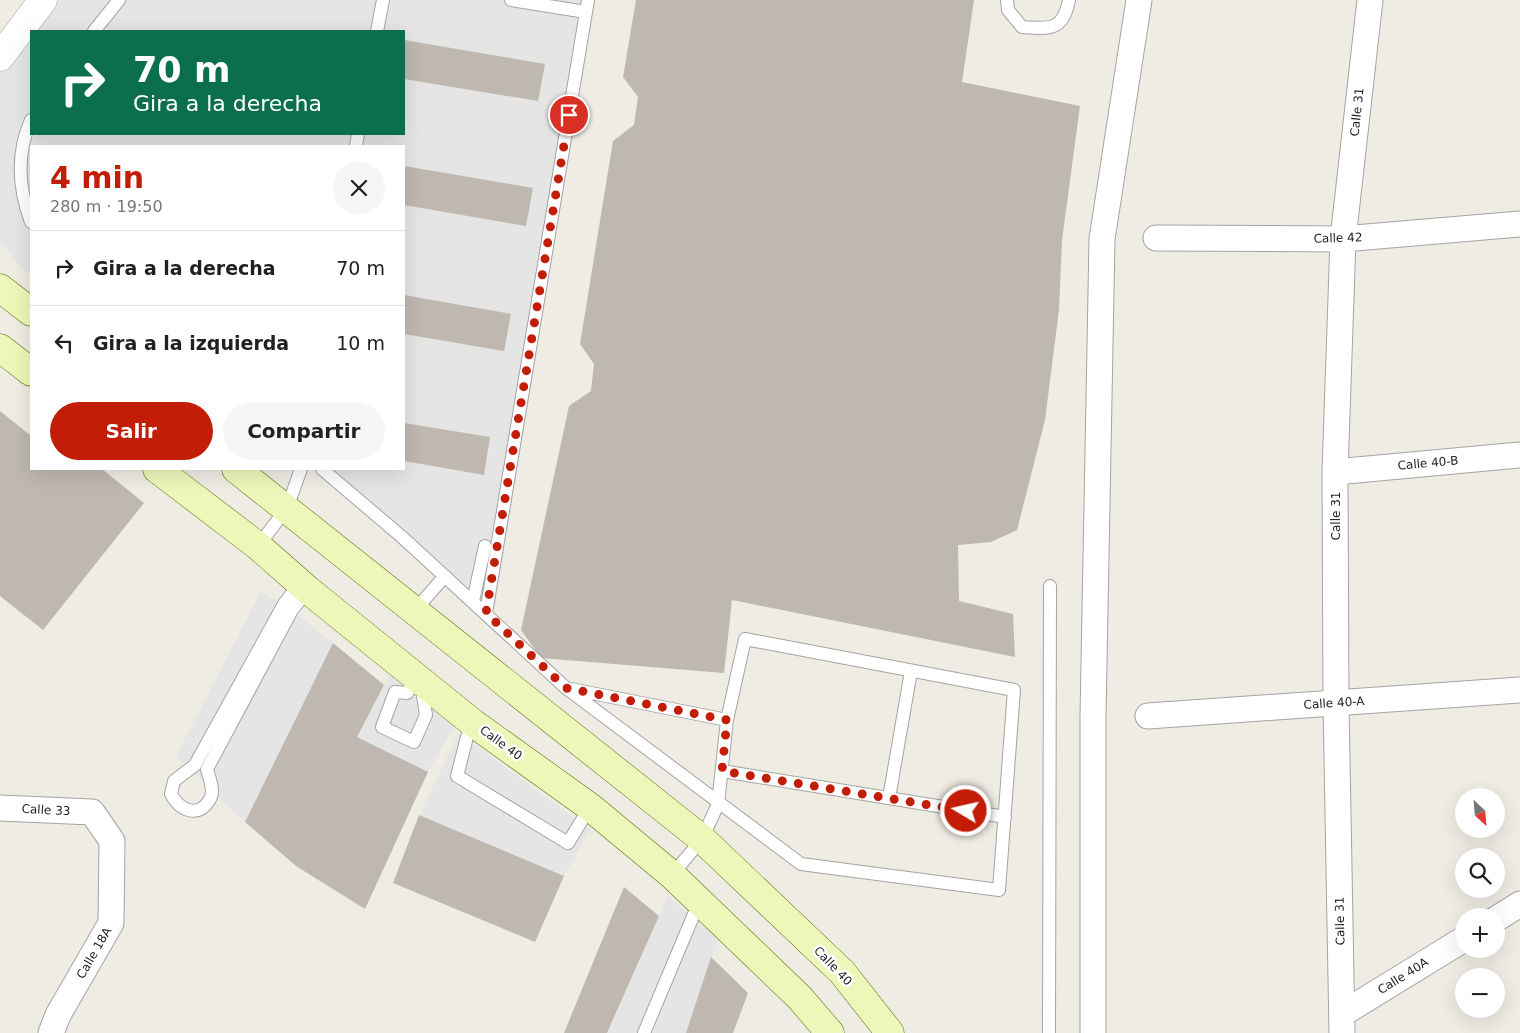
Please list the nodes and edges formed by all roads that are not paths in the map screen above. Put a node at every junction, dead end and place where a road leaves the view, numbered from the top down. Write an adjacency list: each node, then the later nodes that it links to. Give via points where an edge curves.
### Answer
1 (43, 0): 12 (street)
2 (119, 0): 10 (lane)
3 (383, 0): 11 (lane)
4 (511, 0): 9 (lane)
5 (1007, 0): 6 (lane, via 1008,10 1022,26 1044,28 1057,24 1066,16)
6 (1069, 0)
7 (1139, 0): 64 (street, via 1102,239 1093,726)
8 (1370, 0): 17 (street, Calle 31)
9 (587, 6): 36 (lane)
10 (95, 30)
11 (377, 30)
12 (0, 57)
13 (30, 122): 14 (lane, via 24,135 20,189)
14 (30, 219)
15 (1520, 224): 17 (street, Calle 42)
16 (1156, 238): 17 (street, Calle 42)
17 (1343, 239): 27 (street, Calle 31)
18 (0, 288): 19 (main road)
19 (30, 311)
20 (0, 348): 21 (main road)
21 (30, 371)
22 (1520, 455): 27 (street, Calle 40-B)
23 (158, 470): 29 (main road, Calle 40)
24 (237, 470): 28 (main road, Calle 40)
25 (301, 470): 28 (lane)
26 (323, 470): 31 (lane)
27 (1336, 472): 41 (street, Calle 31)
28 (287, 508): 29 (lane); 35 (main road, Calle 40)
29 (258, 546): 33 (main road, Calle 40)
30 (485, 546): 34 (lane)
31 (445, 576): 34 (lane); 35 (lane)
32 (1050, 586): 63 (lane)
33 (304, 587): 33 (lane, via 284,604 195,765 174,780 171,794 177,806 187,811 201,808 211,796 212,785 207,769); 38 (main road, Calle 40)
34 (473, 601): 36 (lane)
35 (415, 610): 52 (main road, Calle 40)
36 (486, 613): 39 (lane)
37 (910, 671): 43 (lane, via 745,640); 46 (lane); 51 (lane, via 1014,690)
38 (423, 682): 38 (lane, via 407,693 395,692 382,727 414,742 426,715); 44 (main road, Calle 40)
39 (566, 688): 43 (lane); 47 (lane)
40 (1520, 690): 41 (street, Calle 40-A)
41 (1336, 703): 42 (street, Calle 40-A); 58 (street, Calle 31)
42 (1148, 716)
43 (727, 720): 45 (lane)
44 (473, 723): 48 (main road, Calle 40); 48 (lane, via 466,737 457,776 568,843)
45 (722, 771): 46 (lane); 47 (lane)
46 (889, 798): 51 (lane)
47 (718, 804): 51 (lane, via 801,864 999,890); 52 (lane)
48 (590, 807): 53 (main road, Calle 40)
49 (0, 808): 50 (street, Calle 33)
50 (92, 812): 59 (street, Calle 18A, via 112,841 111,923)
51 (1005, 817)
52 (702, 839): 53 (lane); 62 (main road, Calle 40, via 842,972)
53 (672, 874): 54 (main road, Calle 40)
54 (702, 904): 60 (lane, via 694,914); 61 (main road, Calle 40, via 800,998)
55 (1520, 904): 56 (street)
56 (1505, 913)
57 (1455, 945): 58 (street, Calle 40A)
58 (1342, 1024)
59 (51, 1033)
60 (644, 1033)
61 (830, 1033)
62 (890, 1033)
63 (1049, 1033)
64 (1093, 1033)

